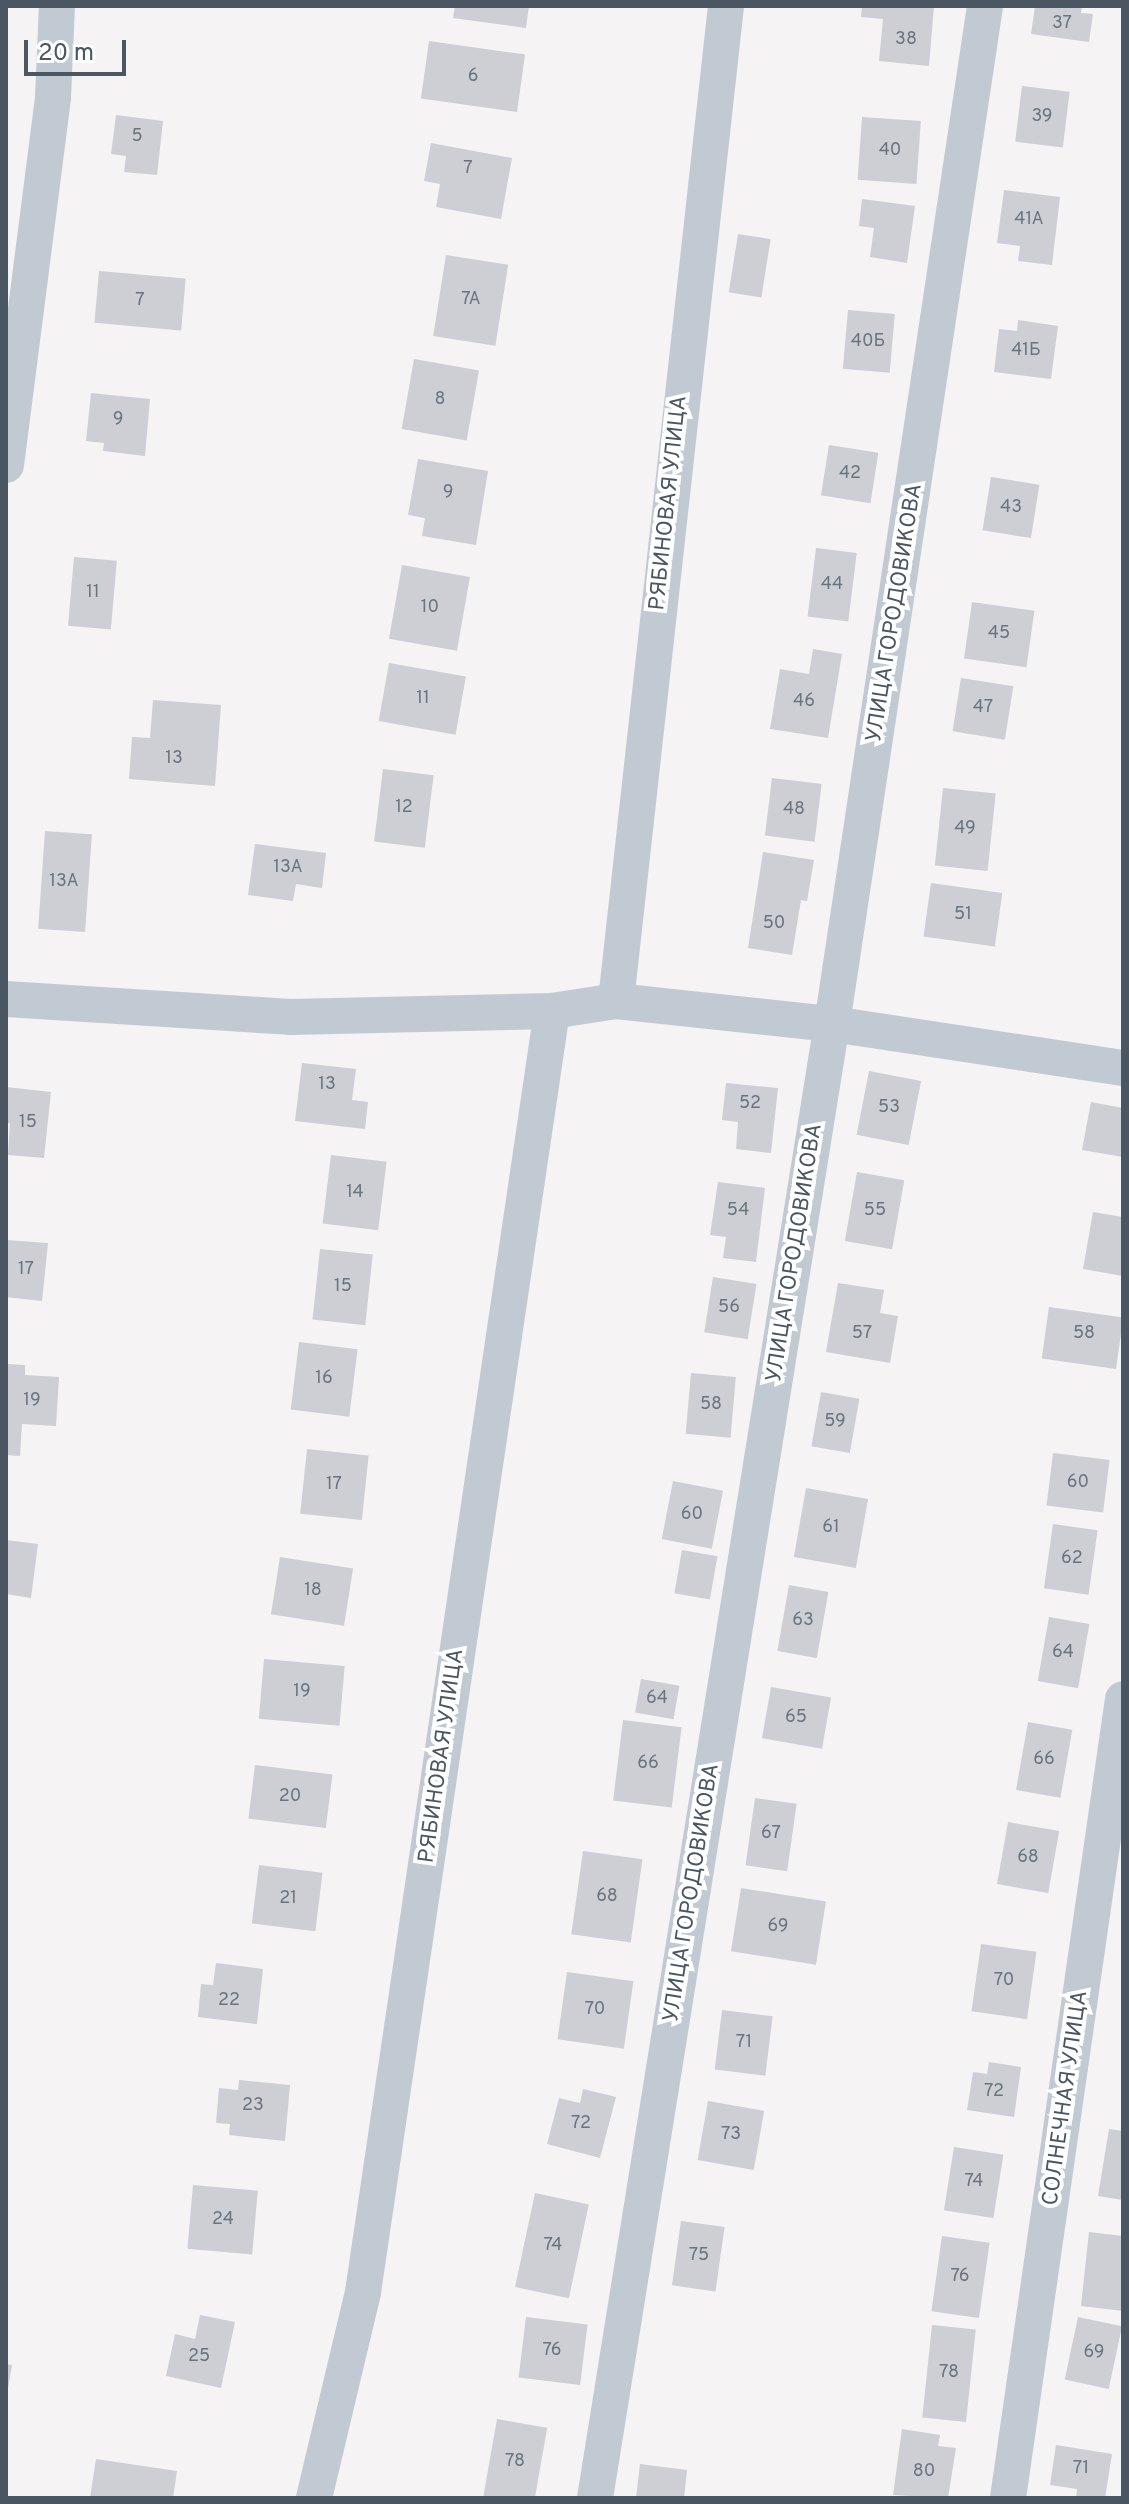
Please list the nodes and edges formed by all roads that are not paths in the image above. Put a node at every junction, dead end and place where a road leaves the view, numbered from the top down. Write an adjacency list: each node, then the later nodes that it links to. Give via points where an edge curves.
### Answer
1 (57, 6): 4 (street, via 53,97)
2 (726, 6): 6 (street, РЯБИНОВАЯ УЛИЦА)
3 (985, 6): 8 (street, УЛИЦА ГОРОДОВИКОВА)
4 (6, 465)
5 (6, 999): 7 (street, via 290,1017)
6 (616, 1001): 7 (street); 8 (street)
7 (552, 1011): 11 (street, РЯБИНОВАЯ УЛИЦА, via 363,2292)
8 (832, 1024): 9 (street); 12 (street, УЛИЦА ГОРОДОВИКОВА)
9 (1123, 1068)
10 (1123, 1699): 13 (street, СОЛНЕЧНАЯ УЛИЦА)
11 (314, 2498)
12 (595, 2498)
13 (1008, 2498)

